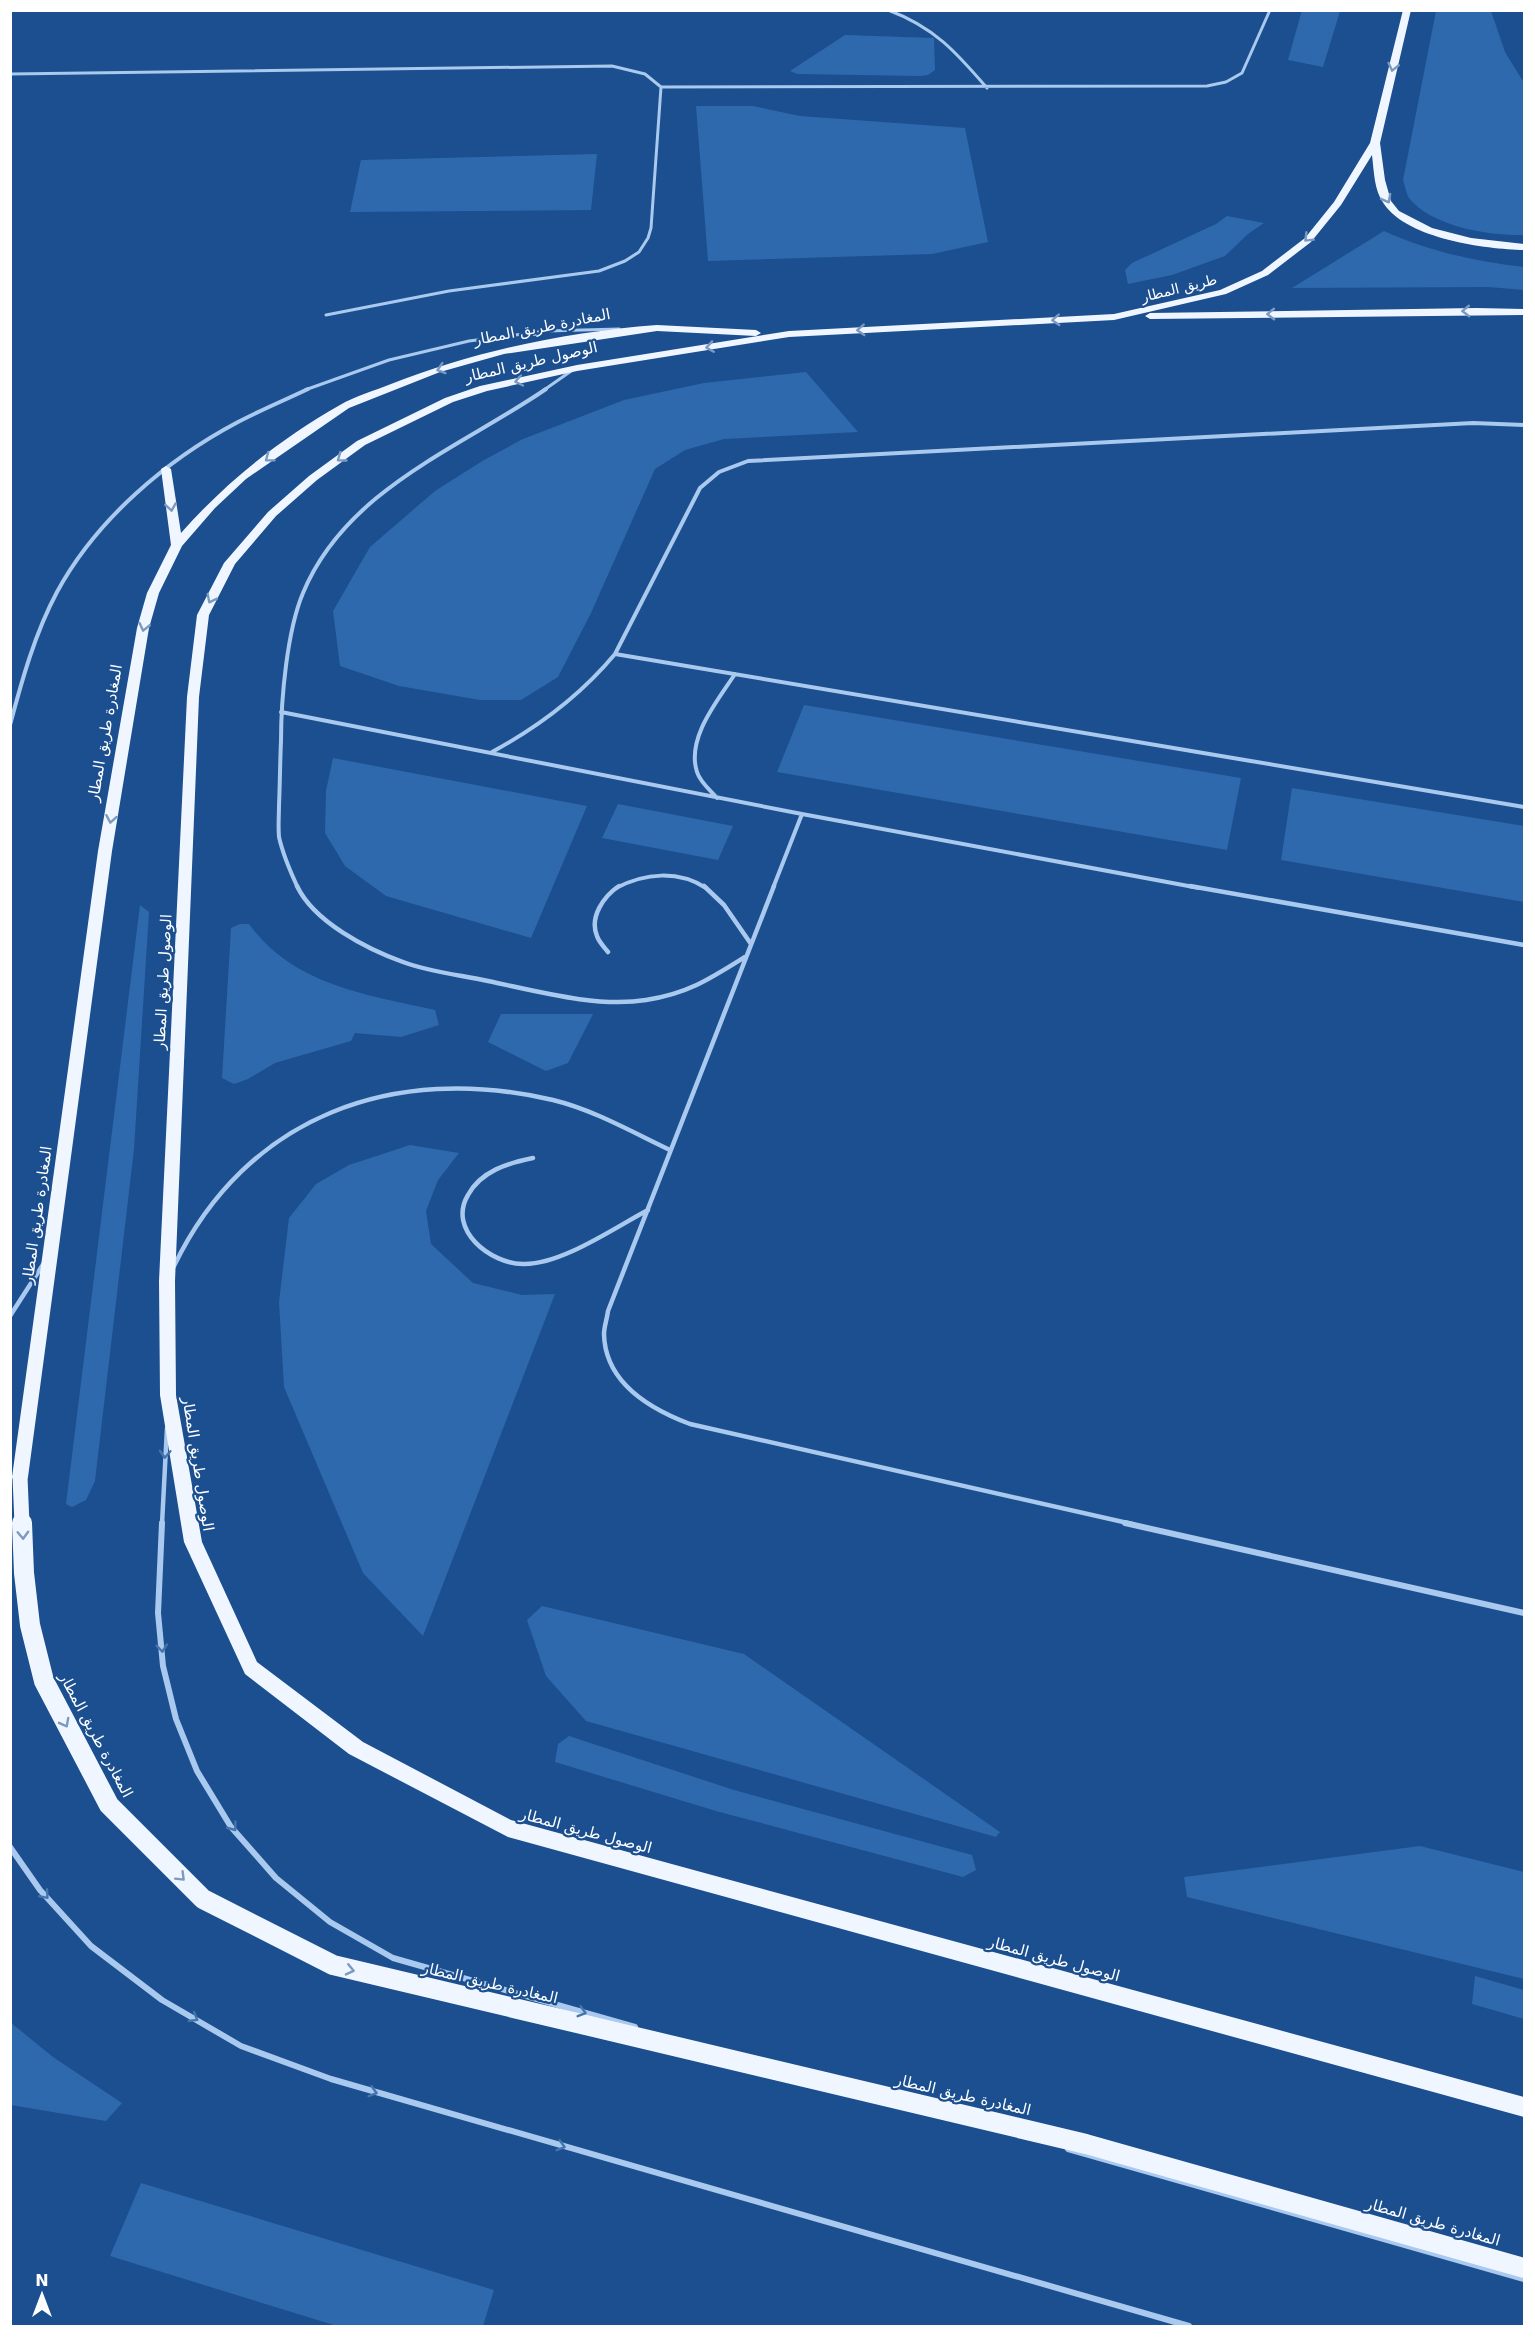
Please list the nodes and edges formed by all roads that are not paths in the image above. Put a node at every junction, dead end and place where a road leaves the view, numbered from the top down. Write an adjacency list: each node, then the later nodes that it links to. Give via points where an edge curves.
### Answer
1 (888, 10): 6 (lane, via 943,38)
2 (1270, 10): 6 (lane, via 1242,73 1223,84)
3 (1407, 10): 7 (main road, طريق المطار, one-way to 7)
4 (10, 74): 5 (lane, via 612,66 644,73)
5 (661, 87): 6 (lane); 10 (lane, via 651,228 649,241 639,253 622,264 599,271 449,291)
6 (987, 88)
7 (1375, 142): 8 (main road, one-way to 8, via 1382,189 1396,212 1450,237); 11 (main road, طريق المطار, one-way to 11, via 1338,203 1308,240 1265,273 1223,292)
8 (1524, 247)
9 (1524, 312): 11 (main road, one-way to 11)
10 (326, 315)
11 (1114, 317): 13 (main road, طريق المطار, one-way to 13)
12 (632, 330): 13 (main road, المغادرة طريق المطار); 16 (lane, via 522,332 395,359 270,406 198,446); 17 (main road, المغادرة طريق المطار, one-way to 17, via 503,351 436,370 345,406 242,477)
13 (789, 334): 14 (main road, الوصول طريق المطار, one-way to 14)
14 (577, 368): 20 (lane, via 396,482 351,520 322,555 302,594); 34 (main road, الوصول طريق المطار, one-way to 34, via 484,388 449,400 362,443 272,514 230,563 203,615 193,697)
15 (1524, 425): 18 (lane, via 1473,423 757,459 732,464 712,475 700,488)
16 (166, 469): 17 (main road, one-way to 17); 21 (lane, via 110,520 67,574 50,604)
17 (177, 545): 33 (main road, المغادرة طريق المطار, one-way to 33, via 153,593 143,627 105,851)
18 (615, 654): 19 (lane); 22 (lane, via 566,707)
19 (735, 674): 23 (lane, via 702,731 694,759 698,773); 24 (lane)
20 (281, 712): 22 (lane); 29 (lane, via 279,835 287,864 301,894 320,915 372,949 438,971 583,1000 613,1002 673,995 699,986)
21 (10, 724)
22 (492, 752): 23 (lane)
23 (718, 798): 25 (lane)
24 (1524, 807)
25 (802, 814): 26 (lane); 27 (lane)
26 (751, 944): 28 (lane, via 718,898 703,885 682,877 658,875 635,879 615,889 601,903 594,920 597,936); 29 (lane)
27 (1524, 945)
28 (608, 952)
29 (746, 956): 30 (lane)
30 (670, 1150): 32 (lane); 34 (lane, via 586,1110 519,1094 431,1090 342,1106 266,1149 233,1177 183,1244)
31 (533, 1158): 32 (lane, via 508,1163 486,1174 469,1190 463,1210 465,1231 477,1248 498,1260 523,1265 550,1261)
32 (648, 1210): 37 (lane, via 608,1311 604,1335 609,1359 621,1381 639,1400 662,1414 753,1440)
33 (52, 1250): 35 (lane); 44 (main road, المغادرة طريق المطار, one-way to 44, bridge, via 20,1477 30,1625 44,1682 109,1805 203,1899 333,1965 1086,2144)
34 (167, 1281): 36 (main road, الوصول طريق المطار)
35 (10, 1316)
36 (168, 1395): 39 (lane, one-way to 39, via 158,1612 164,1666 176,1719 197,1771 231,1827 276,1878 330,1922 393,1959); 41 (main road, الوصول طريق المطار, via 193,1542 251,1668 356,1748 507,1828)
37 (1524, 1613)
38 (10, 1847): 46 (lane, one-way to 46, via 40,1890 92,1946 162,2000 241,2046 331,2079)
39 (647, 2030)
40 (670, 2037): 42 (lane)
41 (1524, 2107)
42 (1028, 2138)
43 (1063, 2148): 45 (lane)
44 (1524, 2268)
45 (1524, 2279)
46 (1189, 2326)

